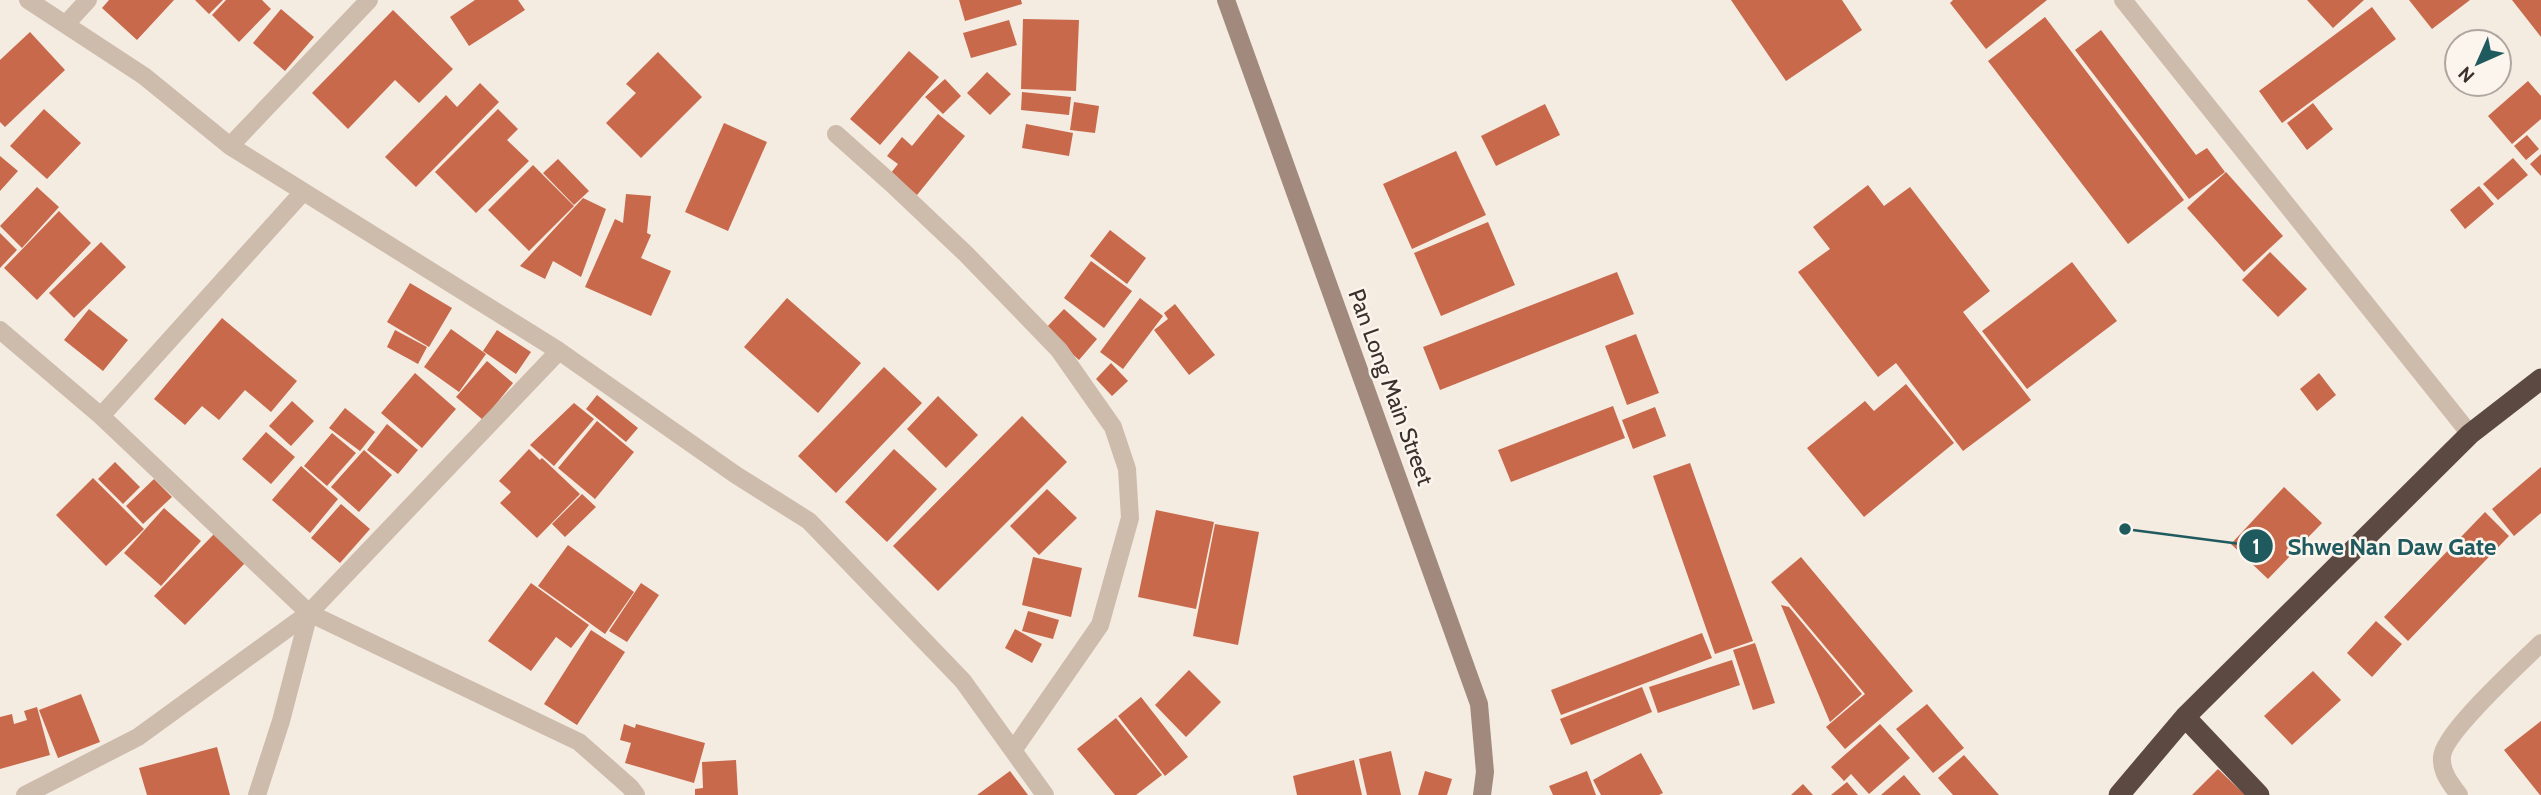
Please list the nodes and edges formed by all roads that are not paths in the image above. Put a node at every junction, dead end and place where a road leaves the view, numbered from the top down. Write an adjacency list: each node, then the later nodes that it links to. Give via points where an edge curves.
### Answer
1 (28, 0): 6 (street)
2 (88, 0): 6 (street)
3 (369, 0): 8 (street)
4 (1226, 0): 23 (street, Pan Long Main Street, via 1479,704 1485,772)
5 (2123, 0): 14 (street)
6 (66, 24): 8 (street, via 144,76)
7 (836, 134): 18 (street, via 966,254 1059,350 1113,427 1127,469 1130,518 1100,625)
8 (230, 146): 9 (street)
9 (303, 192): 11 (street); 13 (street)
10 (0, 330): 13 (street)
11 (559, 351): 15 (street); 18 (street, via 809,521 962,681)
12 (2541, 379): 14 (highway)
13 (101, 416): 15 (street)
14 (2470, 434): 17 (highway)
15 (309, 613): 19 (street, via 138,737); 20 (street); 21 (street, via 579,742)
16 (2541, 643): 26 (street, via 2450,735 2441,755 2444,775)
17 (2185, 717): 24 (highway); 25 (highway)
18 (1014, 749): 22 (street)
19 (25, 795)
20 (257, 795)
21 (636, 795)
22 (1045, 795)
23 (1482, 795)
24 (2119, 795)
25 (2259, 795)
26 (2459, 795)

